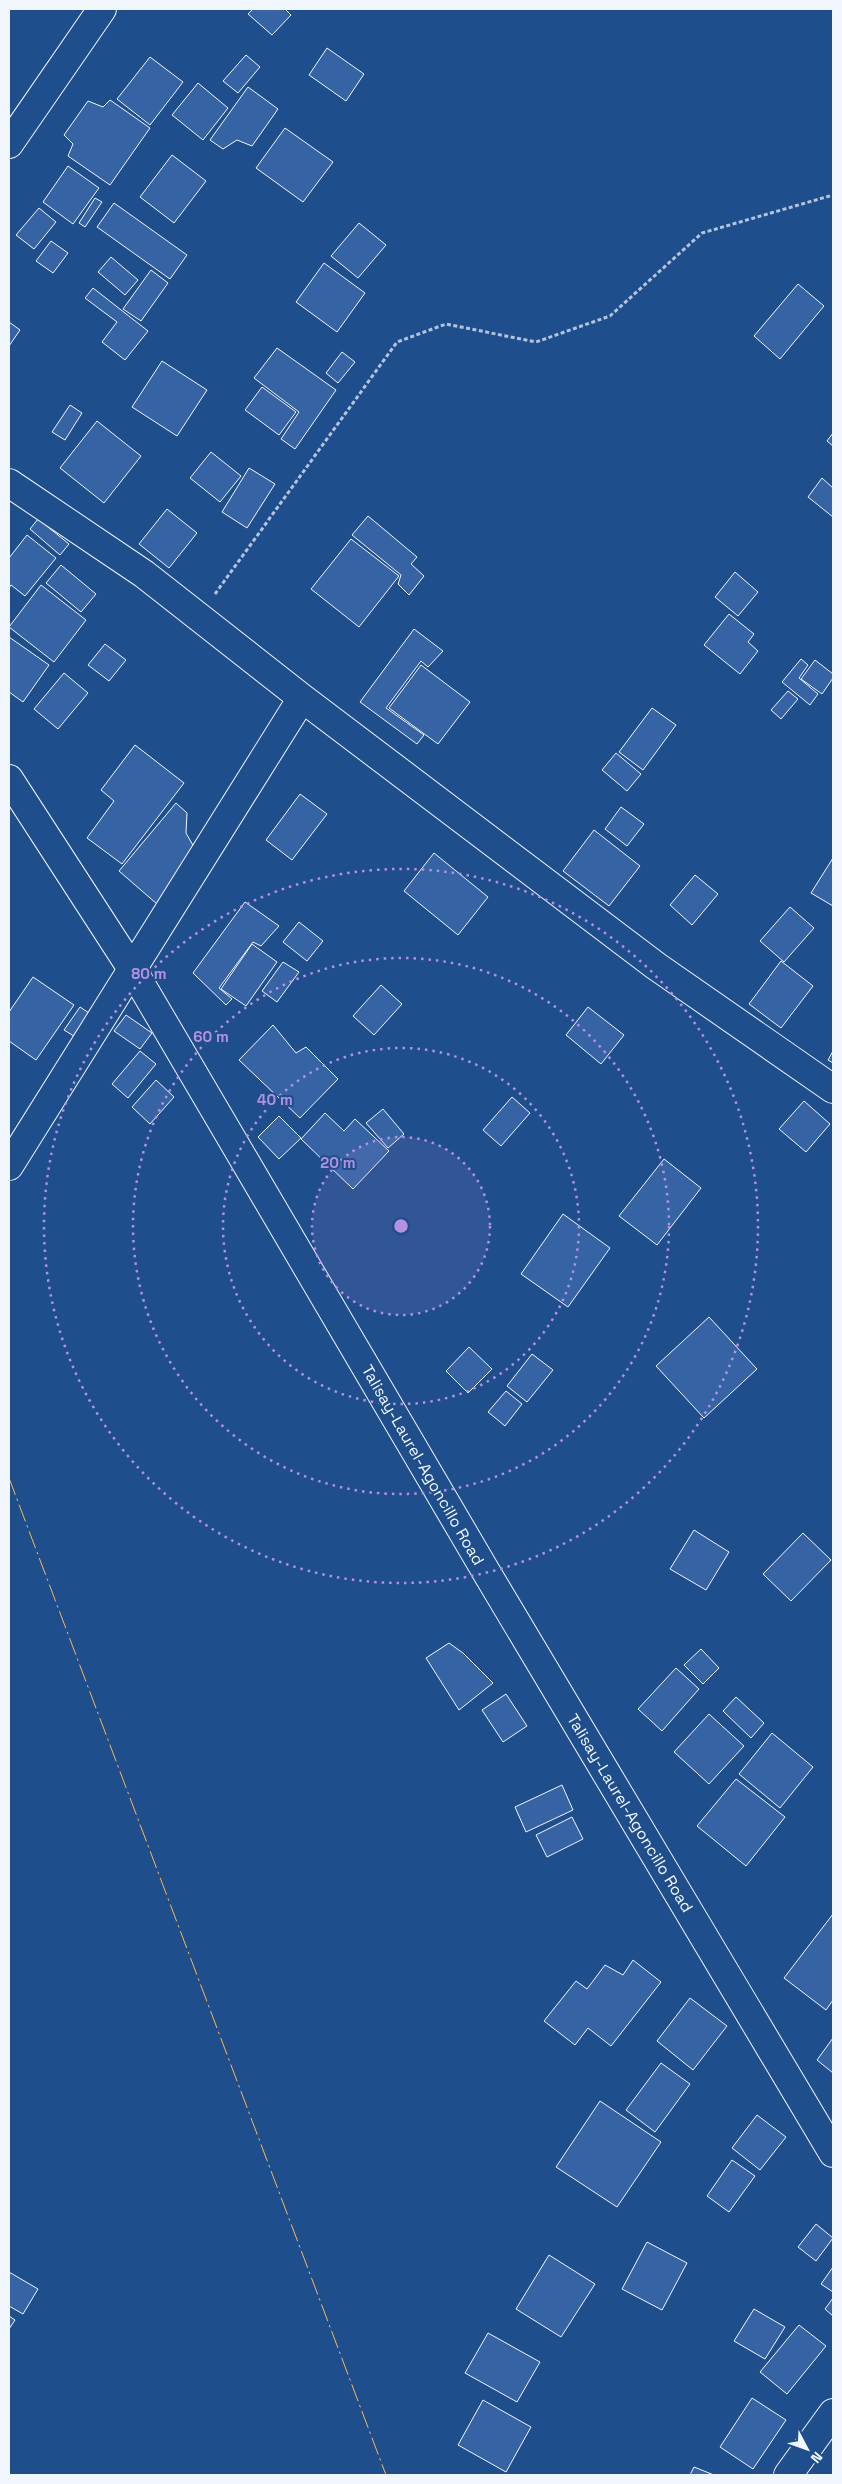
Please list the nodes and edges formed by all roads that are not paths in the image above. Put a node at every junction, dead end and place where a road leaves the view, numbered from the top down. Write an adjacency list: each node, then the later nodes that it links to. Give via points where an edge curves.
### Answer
1 (102, 9): 2 (street)
2 (9, 144)
3 (9, 482): 4 (street, via 144,574)
4 (302, 698): 6 (street); 7 (street, via 656,966)
5 (9, 779): 6 (street, Talisay-Laurel-Agoncillo Road)
6 (132, 969): 8 (street); 9 (street, Talisay-Laurel-Agoncillo Road, via 493,1584)
7 (833, 1089)
8 (9, 1166)
9 (833, 2153)
10 (833, 2413): 11 (street)
11 (788, 2475)

